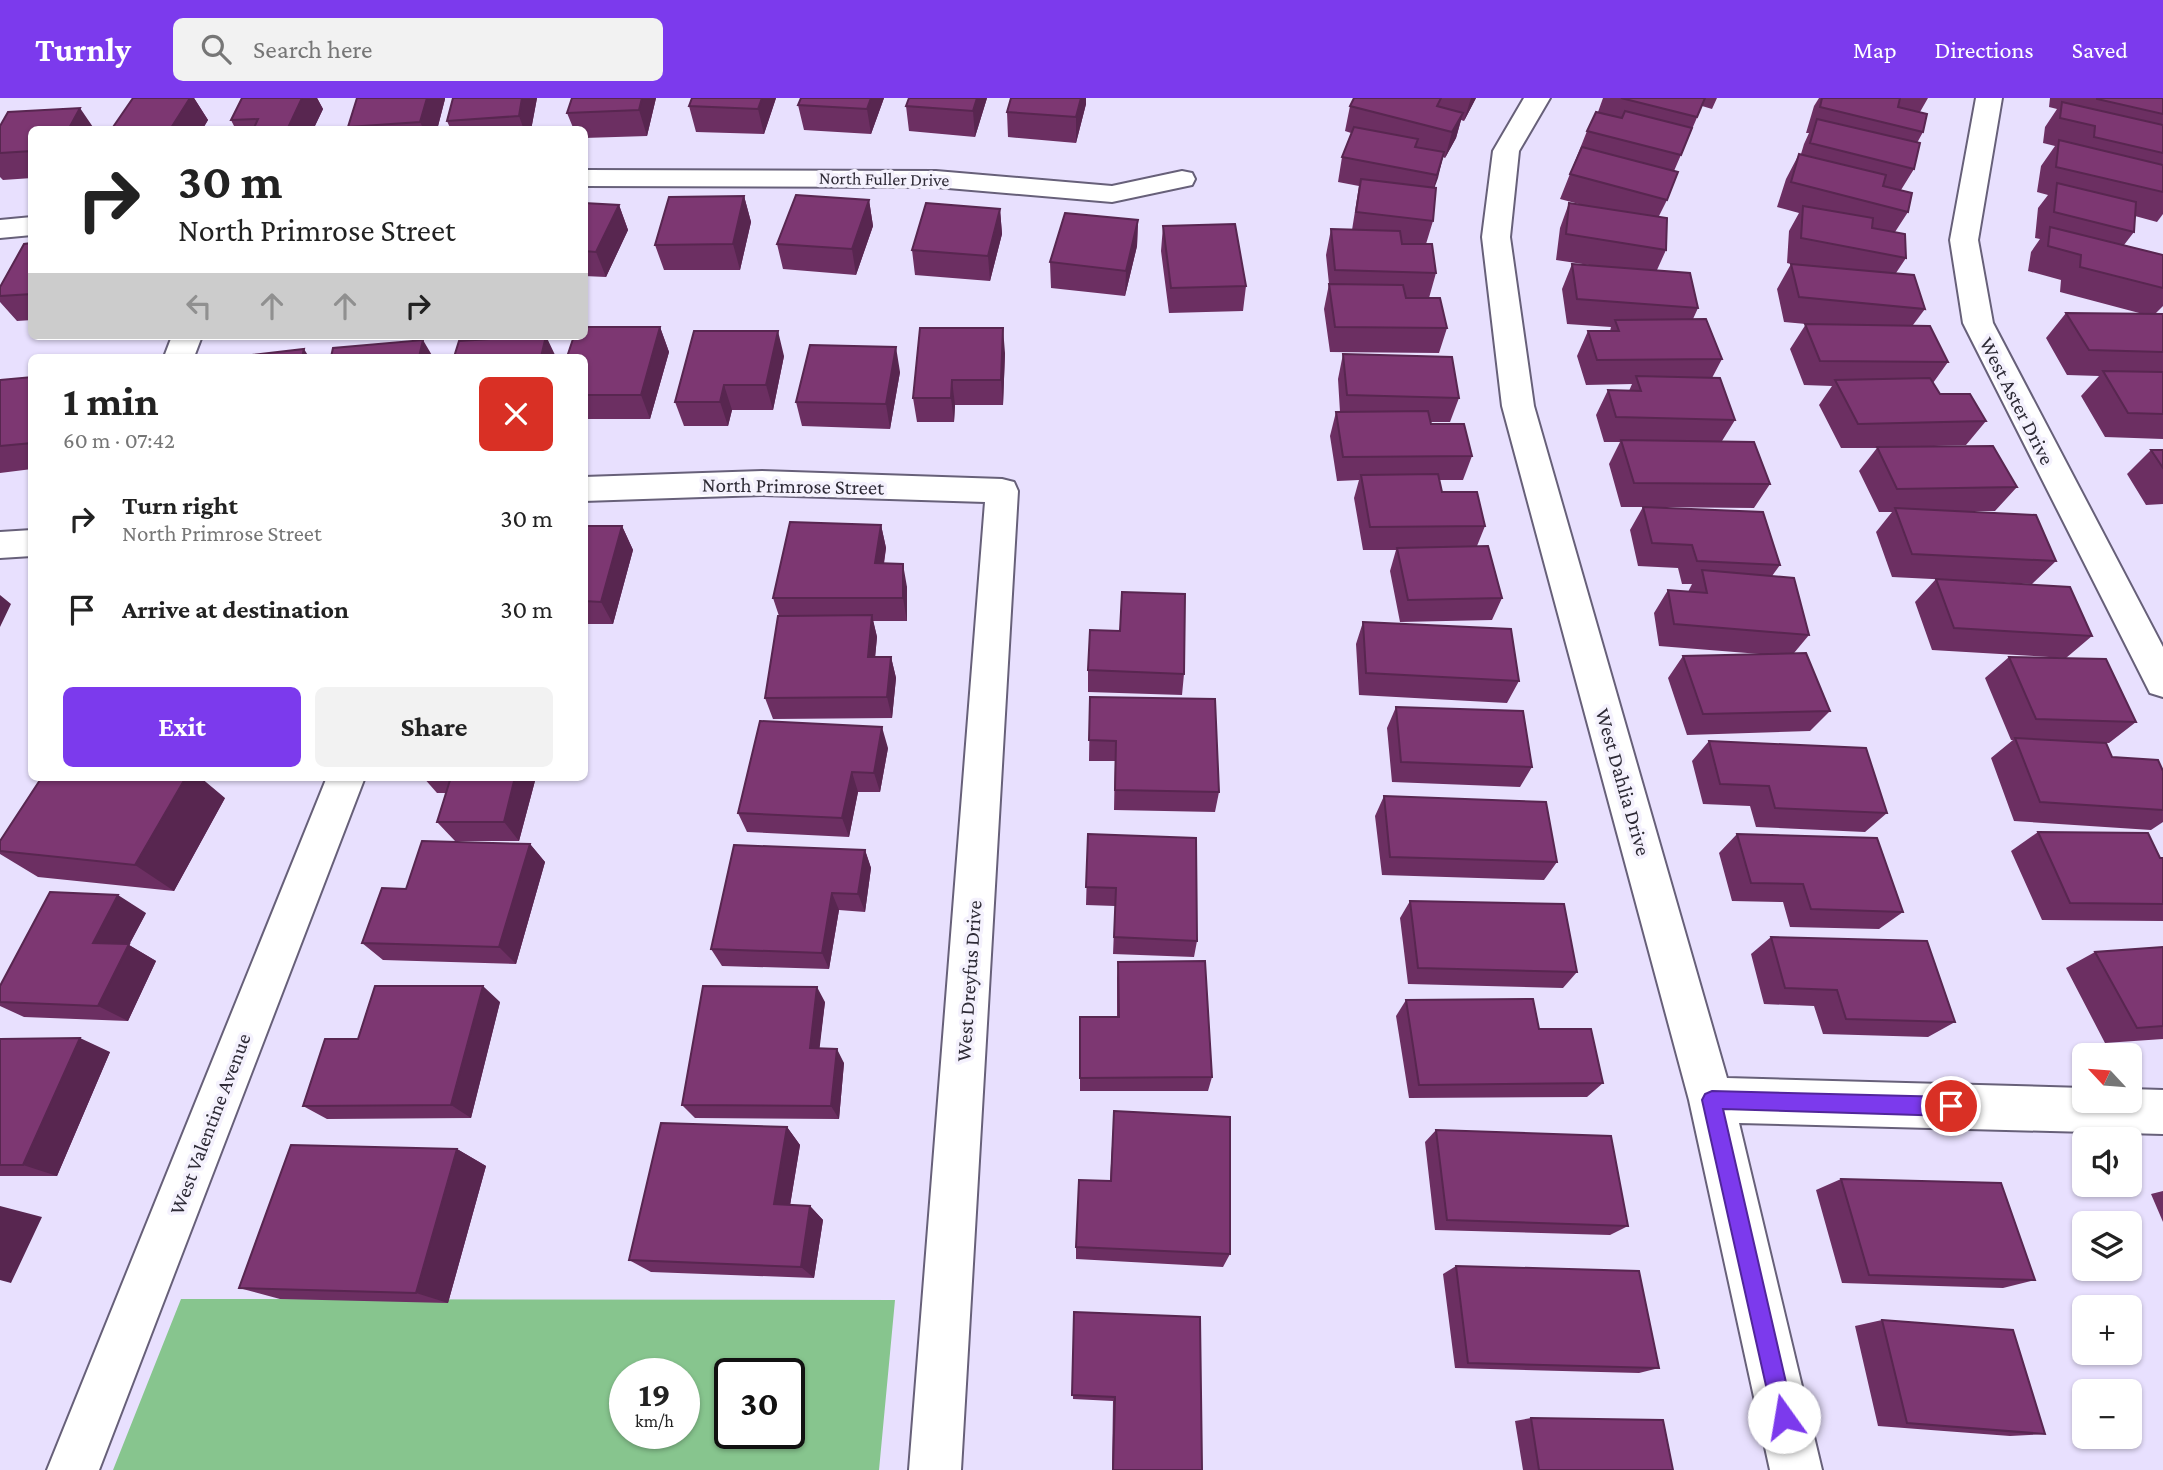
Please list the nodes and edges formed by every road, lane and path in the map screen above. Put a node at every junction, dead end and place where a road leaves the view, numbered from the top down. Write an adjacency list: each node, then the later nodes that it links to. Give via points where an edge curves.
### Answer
1 (1537, 98): 13 (street, West Dahlia Drive, via 1506,151 1496,237 1518,406)
2 (1989, 98): 11 (street, West Aster Drive, via 1964,240 1978,323)
3 (588, 178): 4 (street, North Fuller Drive, via 936,179 1112,194)
4 (1182, 179)
5 (28, 226): 6 (street)
6 (0, 229)
7 (588, 489): 8 (street, North Primrose Street, via 762,483)
8 (1002, 491): 16 (street, West Dreyfus Drive)
9 (28, 542): 10 (street)
10 (0, 545)
11 (2163, 682)
12 (344, 781): 15 (street, West Valentine Avenue)
13 (1712, 1100): 14 (street); 17 (street, West Dahlia Drive)
14 (2163, 1112)
15 (74, 1470)
16 (935, 1470)
17 (1796, 1470)

